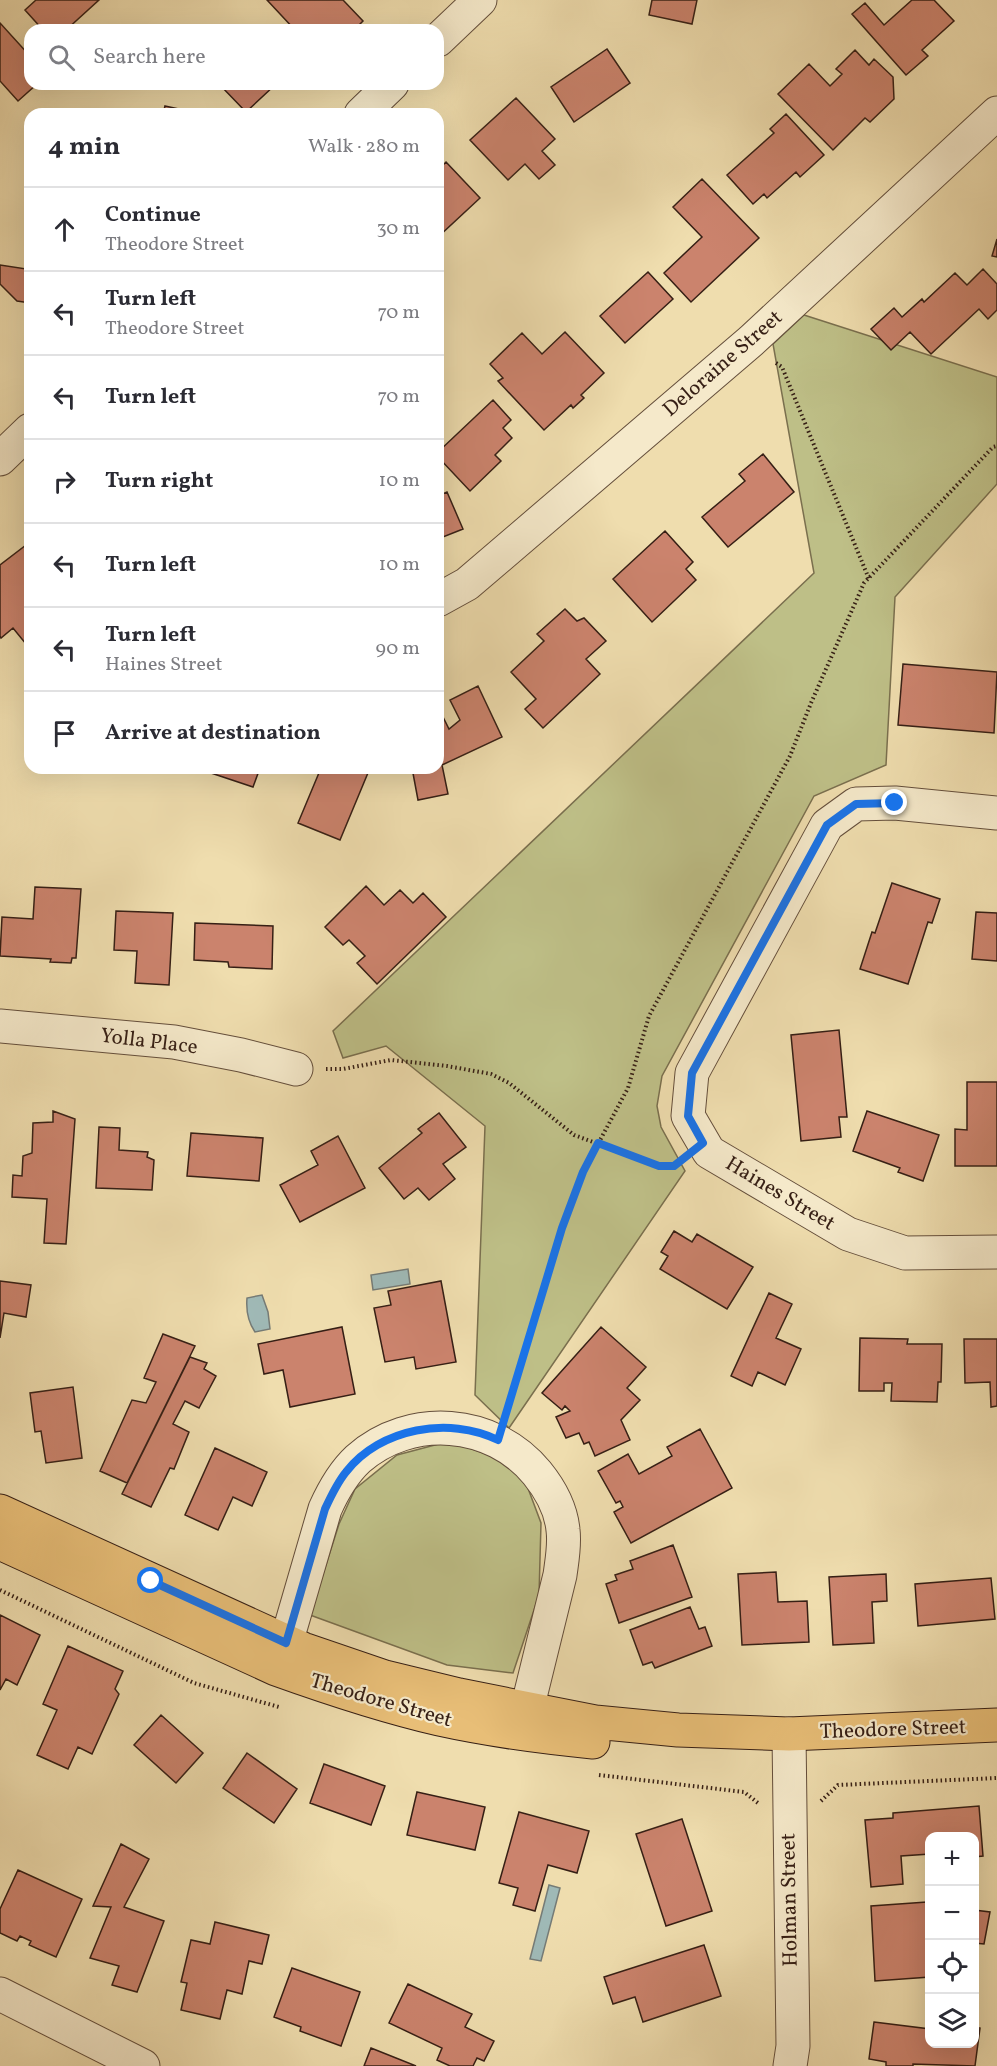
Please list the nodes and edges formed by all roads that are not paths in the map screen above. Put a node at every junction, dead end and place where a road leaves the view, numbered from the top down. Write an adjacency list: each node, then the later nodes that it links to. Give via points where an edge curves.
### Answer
1 (480, 0): 2 (street)
2 (444, 34)
3 (386, 90): 4 (street)
4 (367, 108)
5 (997, 113): 8 (street, Deloraine Street, via 751,341 467,584)
6 (24, 436): 7 (street)
7 (0, 459)
8 (444, 597)
9 (997, 813): 12 (street, Haines Street, via 895,803 856,804 827,825 692,1073 688,1116 709,1152 848,1234 905,1253)
10 (0, 1026): 11 (street, Yolla Place, via 174,1042)
11 (296, 1069)
12 (997, 1252)
13 (0, 1511): 14 (main road, Theodore Street)
14 (19, 1541): 15 (main road, Theodore Street)
15 (281, 1656): 16 (main road, Theodore Street, via 352,1695 412,1698); 16 (street, via 325,1509 346,1472 386,1441 433,1427 464,1429 513,1449 539,1475 555,1502 563,1528 560,1575)
16 (525, 1722): 18 (main road, Theodore Street, via 595,1722)
17 (997, 1725): 18 (main road, Theodore Street)
18 (789, 1734): 21 (street, Holman Street, via 793,2046)
19 (0, 1994): 20 (street)
20 (143, 2066)
21 (790, 2066)

